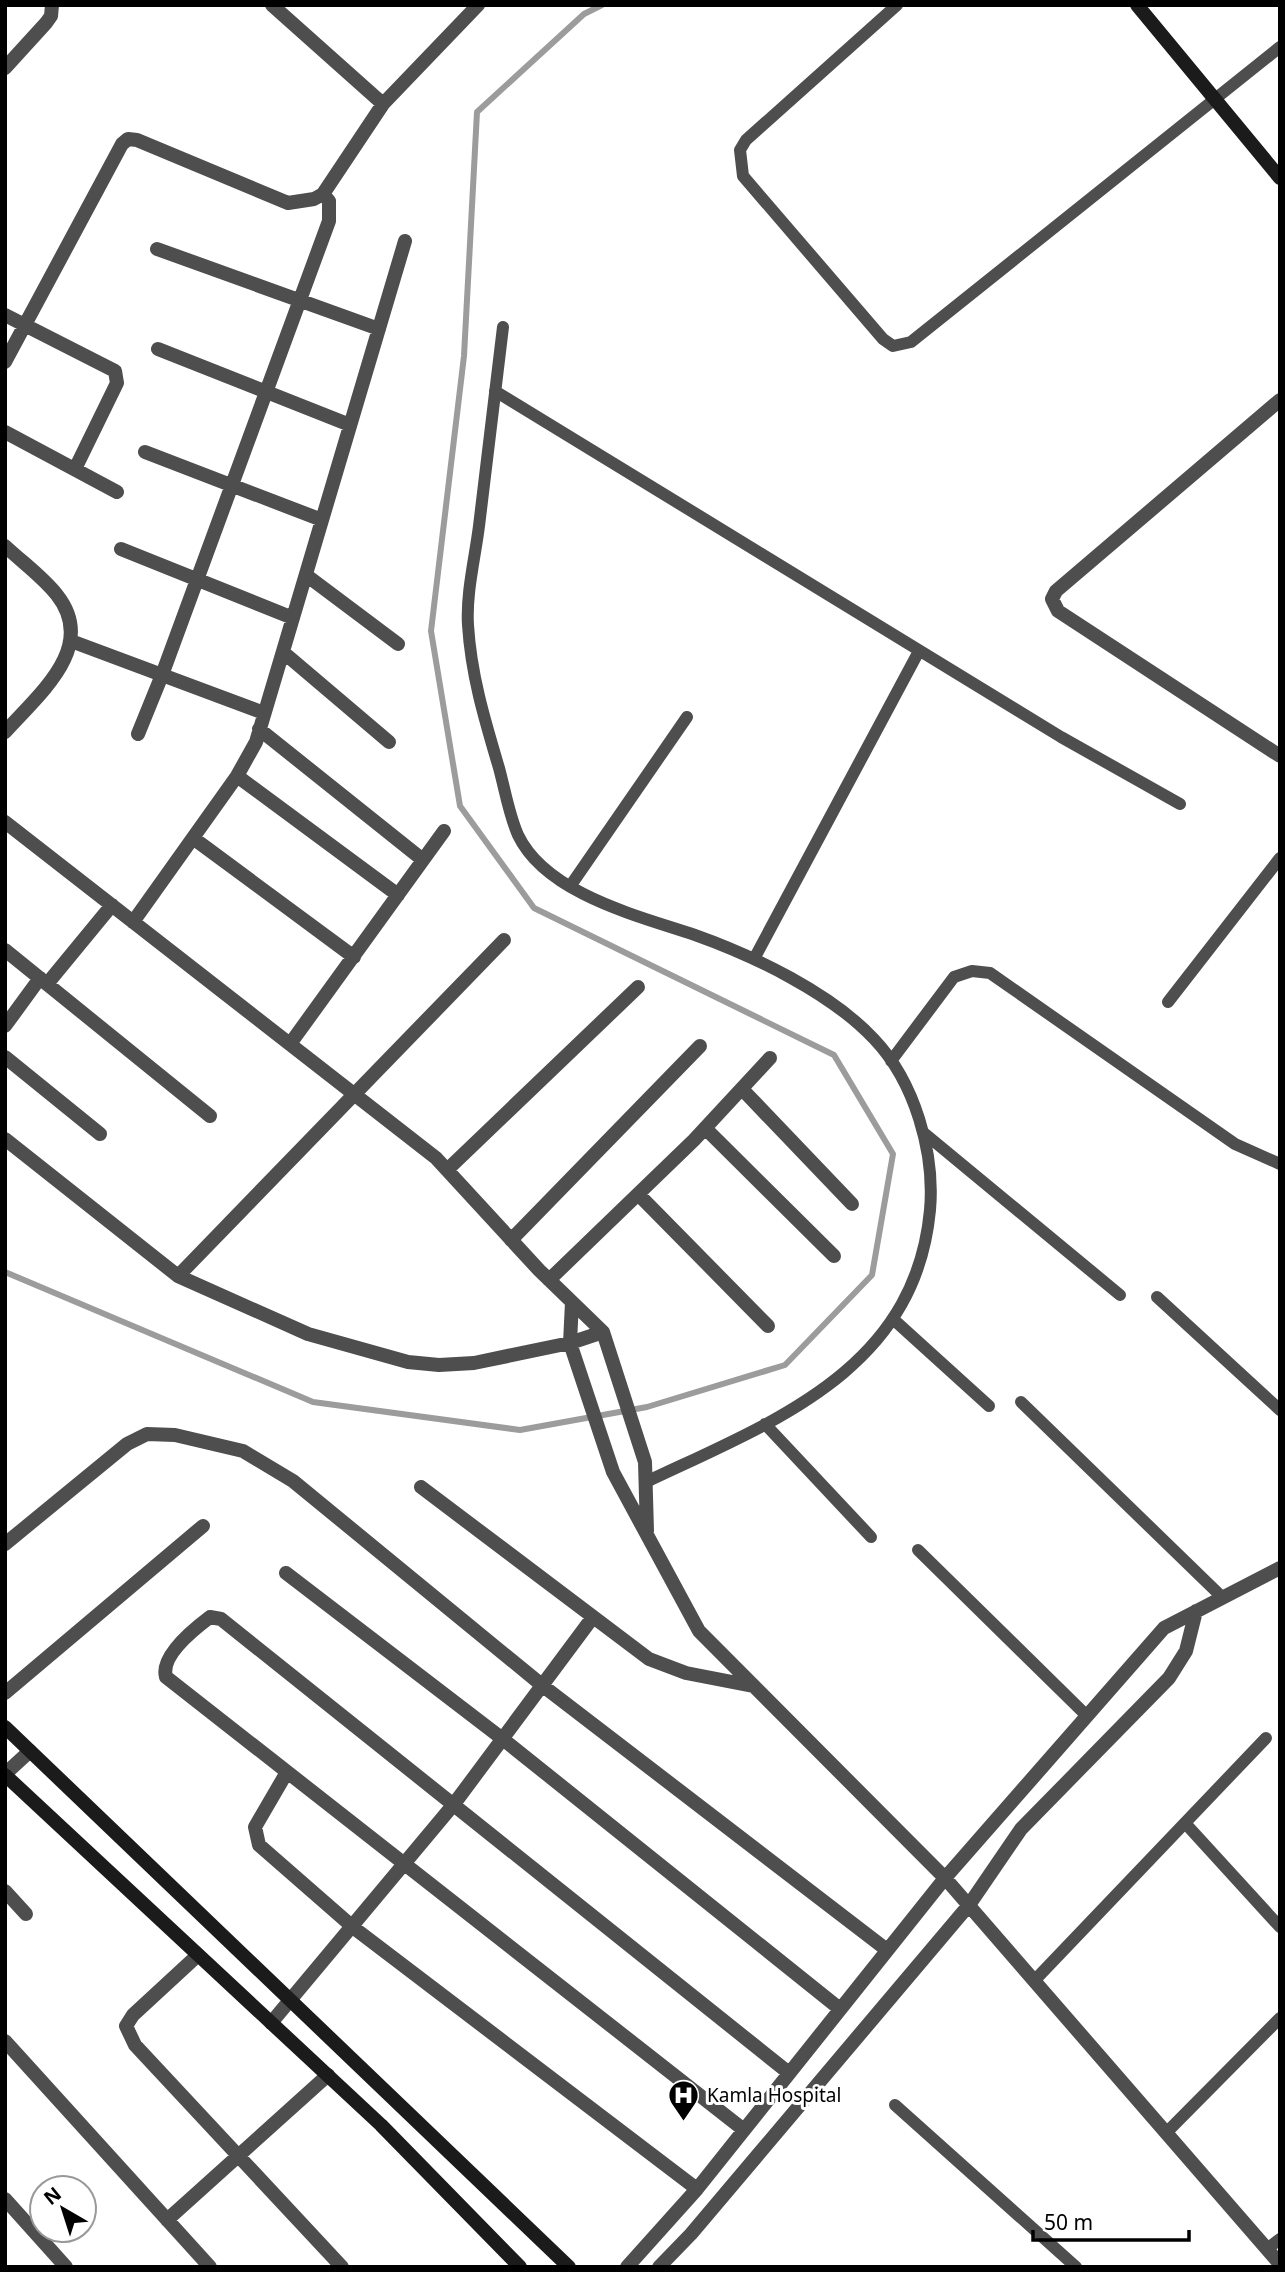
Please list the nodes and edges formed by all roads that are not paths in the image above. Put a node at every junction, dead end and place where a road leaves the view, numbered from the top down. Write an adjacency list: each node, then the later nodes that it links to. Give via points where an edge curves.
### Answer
1 (51, 5): 7 (street, via 46,23)
2 (272, 5): 9 (street)
3 (478, 5): 9 (street)
4 (897, 5): 8 (lane, via 740,150 743,176 893,346 911,342)
5 (1137, 5): 8 (main road)
6 (1280, 47): 8 (lane)
7 (5, 68)
8 (1215, 100): 10 (main road)
9 (383, 104): 11 (street)
10 (1280, 178)
11 (323, 194): 14 (street, via 329,201 329,220); 16 (street, via 314,200 288,203 128,139)
12 (405, 241): 18 (street)
13 (157, 249): 14 (street)
14 (301, 301): 18 (street); 22 (street)
15 (5, 315): 16 (street)
16 (26, 324): 20 (street); 27 (street, via 110,367 117,377)
17 (503, 327): 21 (lane)
18 (379, 329): 24 (street)
19 (158, 349): 22 (street)
20 (5, 362)
21 (495, 391): 38 (lane); 55 (lane, via 468,620 471,654 517,833 538,863)
22 (267, 392): 24 (street); 28 (street)
23 (1280, 400): 47 (street, via 1052,599 1058,611)
24 (351, 425): 30 (street)
25 (5, 432): 27 (street)
26 (145, 452): 28 (street)
27 (75, 469): 29 (street)
28 (232, 485): 30 (street); 34 (street)
29 (117, 492)
30 (322, 520): 33 (street)
31 (5, 546): 36 (street, via 56,593 69,612 74,632)
32 (121, 549): 34 (street)
33 (306, 575): 35 (street); 37 (street)
34 (197, 579): 35 (street); 40 (street)
35 (293, 618): 39 (street)
36 (71, 641): 40 (street); 44 (street, via 57,673)
37 (398, 644)
38 (919, 651): 49 (lane); 62 (lane)
39 (283, 652): 41 (street); 46 (street)
40 (163, 675): 41 (street); 45 (street)
41 (264, 713): 43 (street)
42 (687, 717): 55 (lane)
43 (260, 729): 48 (street); 54 (street)
44 (5, 732)
45 (138, 734)
46 (389, 743)
47 (1280, 757)
48 (237, 776): 52 (street); 56 (street)
49 (1180, 804)
50 (5, 822): 57 (street)
51 (444, 831): 54 (street)
52 (193, 838): 58 (street); 61 (street)
53 (1280, 858): 65 (lane)
54 (423, 860): 56 (street)
55 (571, 885): 62 (lane, via 622,911)
56 (398, 895): 61 (street)
57 (111, 905): 58 (street); 63 (street)
58 (133, 922): 67 (street)
59 (504, 940): 73 (street)
60 (5, 950): 63 (street)
61 (354, 957): 67 (street)
62 (754, 960): 71 (lane, via 844,1014 874,1038)
63 (44, 981): 66 (street); 74 (street)
64 (638, 987): 80 (street)
65 (1168, 1002)
66 (5, 1026)
67 (290, 1044): 73 (street)
68 (700, 1046): 83 (street)
69 (5, 1057): 77 (street)
70 (770, 1058): 72 (street)
71 (891, 1061): 76 (lane); 79 (lane, via 954,976 989,972 1235,1144)
72 (742, 1089): 75 (street); 82 (street)
73 (353, 1093): 80 (street); 85 (street)
74 (209, 1116)
75 (705, 1128): 81 (street); 84 (street)
76 (924, 1133): 87 (lane); 90 (lane, via 932,1184 926,1244)
77 (100, 1134)
78 (5, 1139): 85 (street)
79 (1280, 1164)
80 (447, 1170): 83 (street)
81 (638, 1194): 86 (street); 91 (street)
82 (852, 1204)
83 (511, 1240): 86 (street)
84 (834, 1255)
85 (178, 1276): 93 (street, via 309,1334 408,1362 474,1363)
86 (549, 1280): 89 (street)
87 (1120, 1295)
88 (1157, 1297): 96 (lane)
89 (572, 1302): 92 (street); 93 (street)
90 (893, 1319): 95 (lane); 97 (lane, via 853,1368)
91 (768, 1326)
92 (603, 1332): 93 (street); 98 (street, via 645,1462)
93 (570, 1343): 101 (street, via 613,1472)
94 (1021, 1402): 107 (lane)
95 (989, 1406)
96 (1280, 1410)
97 (765, 1424): 98 (lane); 102 (lane)
98 (646, 1482): 101 (street)
99 (421, 1487): 109 (street)
100 (204, 1526): 112 (street)
101 (648, 1536): 110 (street, via 699,1631)
102 (871, 1537)
103 (5, 1544): 111 (street, via 127,1444 147,1434 175,1435 243,1451 319,1499)
104 (918, 1550): 113 (lane)
105 (1280, 1568): 107 (street)
106 (286, 1573): 116 (street)
107 (1223, 1598): 108 (street)
108 (1196, 1611): 113 (street, via 1164,1628); 125 (street, via 1186,1651 1169,1678 1021,1829)
109 (593, 1617): 110 (street, via 663,1666); 111 (street)
110 (753, 1685): 123 (street)
111 (542, 1686): 116 (street); 129 (street)
112 (5, 1693)
113 (1087, 1716): 123 (street)
114 (5, 1727): 117 (main road)
115 (1266, 1738): 121 (lane)
116 (504, 1740): 120 (street); 133 (street)
117 (30, 1751): 119 (street); 132 (main road)
118 (287, 1772): 120 (street, via 166,1677 167,1661 210,1617 221,1619); 122 (street); 127 (street, via 255,1827 259,1845)
119 (5, 1774): 130 (main road)
120 (454, 1804): 122 (street); 137 (street)
121 (1185, 1823): 128 (lane); 131 (lane)
122 (405, 1865): 127 (street); 140 (street)
123 (945, 1878): 125 (street); 129 (street)
124 (5, 1891): 126 (street)
125 (969, 1905): 131 (street); 155 (street)
126 (26, 1914)
127 (354, 1927): 132 (street); 143 (street)
128 (1280, 1927)
129 (887, 1950): 133 (street)
130 (198, 1955): 135 (main road); 142 (street, via 126,2026 135,2045)
131 (1034, 1981): 141 (street)
132 (292, 2000): 135 (street); 153 (main road)
133 (840, 2009): 137 (street)
134 (1280, 2018): 141 (lane)
135 (271, 2023): 138 (main road)
136 (5, 2041): 145 (street)
137 (789, 2073): 140 (street)
138 (328, 2076): 142 (street); 152 (main road)
139 (895, 2105): 156 (lane)
140 (744, 2130): 143 (street)
141 (1167, 2133): 147 (street)
142 (236, 2155): 145 (street); 151 (street)
143 (697, 2189): 154 (street)
144 (5, 2199): 149 (street)
145 (167, 2220): 150 (street)
146 (1280, 2239): 147 (lane)
147 (1267, 2249): 148 (street)
148 (1280, 2263)
149 (66, 2267)
150 (210, 2267)
151 (342, 2267)
152 (520, 2267)
153 (569, 2267)
154 (626, 2267)
155 (659, 2267)
156 (1076, 2267)

